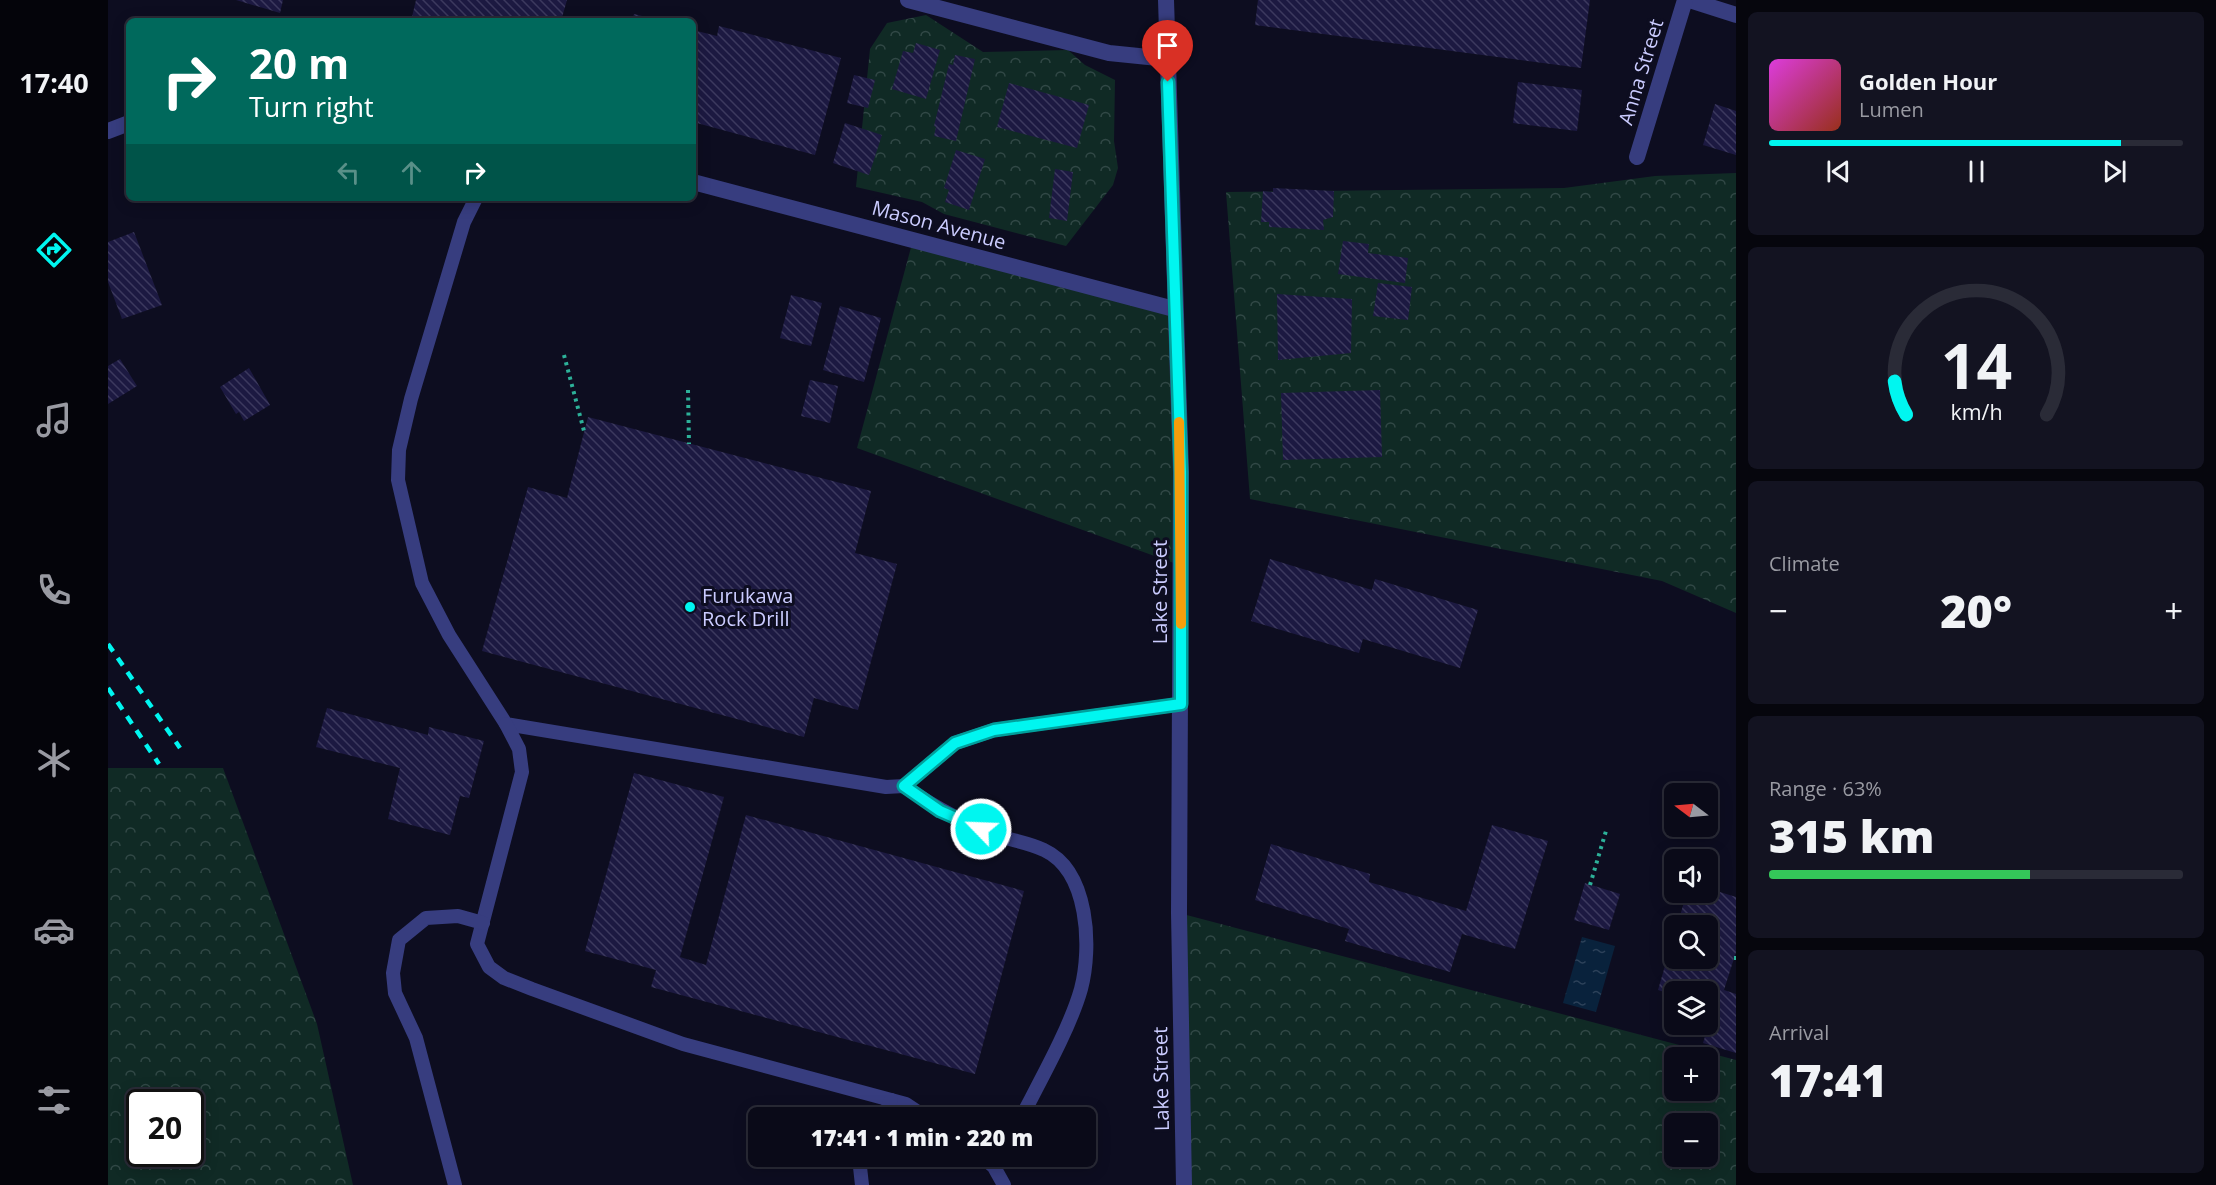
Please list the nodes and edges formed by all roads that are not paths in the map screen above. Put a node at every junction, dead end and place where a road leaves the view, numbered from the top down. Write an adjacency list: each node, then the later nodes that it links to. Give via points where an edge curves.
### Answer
1 (908, 0): 5 (street, via 1109,53)
2 (1166, 0): 5 (street, Lake Street)
3 (1687, 0): 4 (street); 8 (street, Anna Street)
4 (1736, 15)
5 (1168, 59): 11 (street, Lake Street)
6 (126, 124): 7 (street)
7 (108, 131)
8 (1637, 157)
9 (696, 183): 11 (street, Mason Avenue)
10 (474, 201): 13 (lane, via 464,222 411,399 399,450 398,480 422,583 449,635)
11 (1174, 309): 12 (street, Lake Street, via 1181,472)
12 (1181, 704): 14 (lane, via 994,730 955,743); 25 (street, Lake Street, via 1179,913)
13 (506, 724): 14 (lane, via 886,787); 15 (lane, via 519,749 522,772)
14 (904, 786): 19 (lane, via 940,811 1001,837 1045,850 1065,865 1078,889 1085,914 1086,946 1081,989)
15 (483, 923): 16 (lane, via 477,944 489,967 504,978 683,1044); 22 (lane, via 458,916 426,918 399,940 393,973 395,993 416,1038)
16 (891, 1100): 17 (lane); 18 (lane)
17 (888, 1107)
18 (910, 1107)
19 (1026, 1107)
20 (860, 1167): 23 (lane)
21 (999, 1167): 24 (lane)
22 (455, 1185)
23 (862, 1185)
24 (1004, 1185)
25 (1184, 1185)

